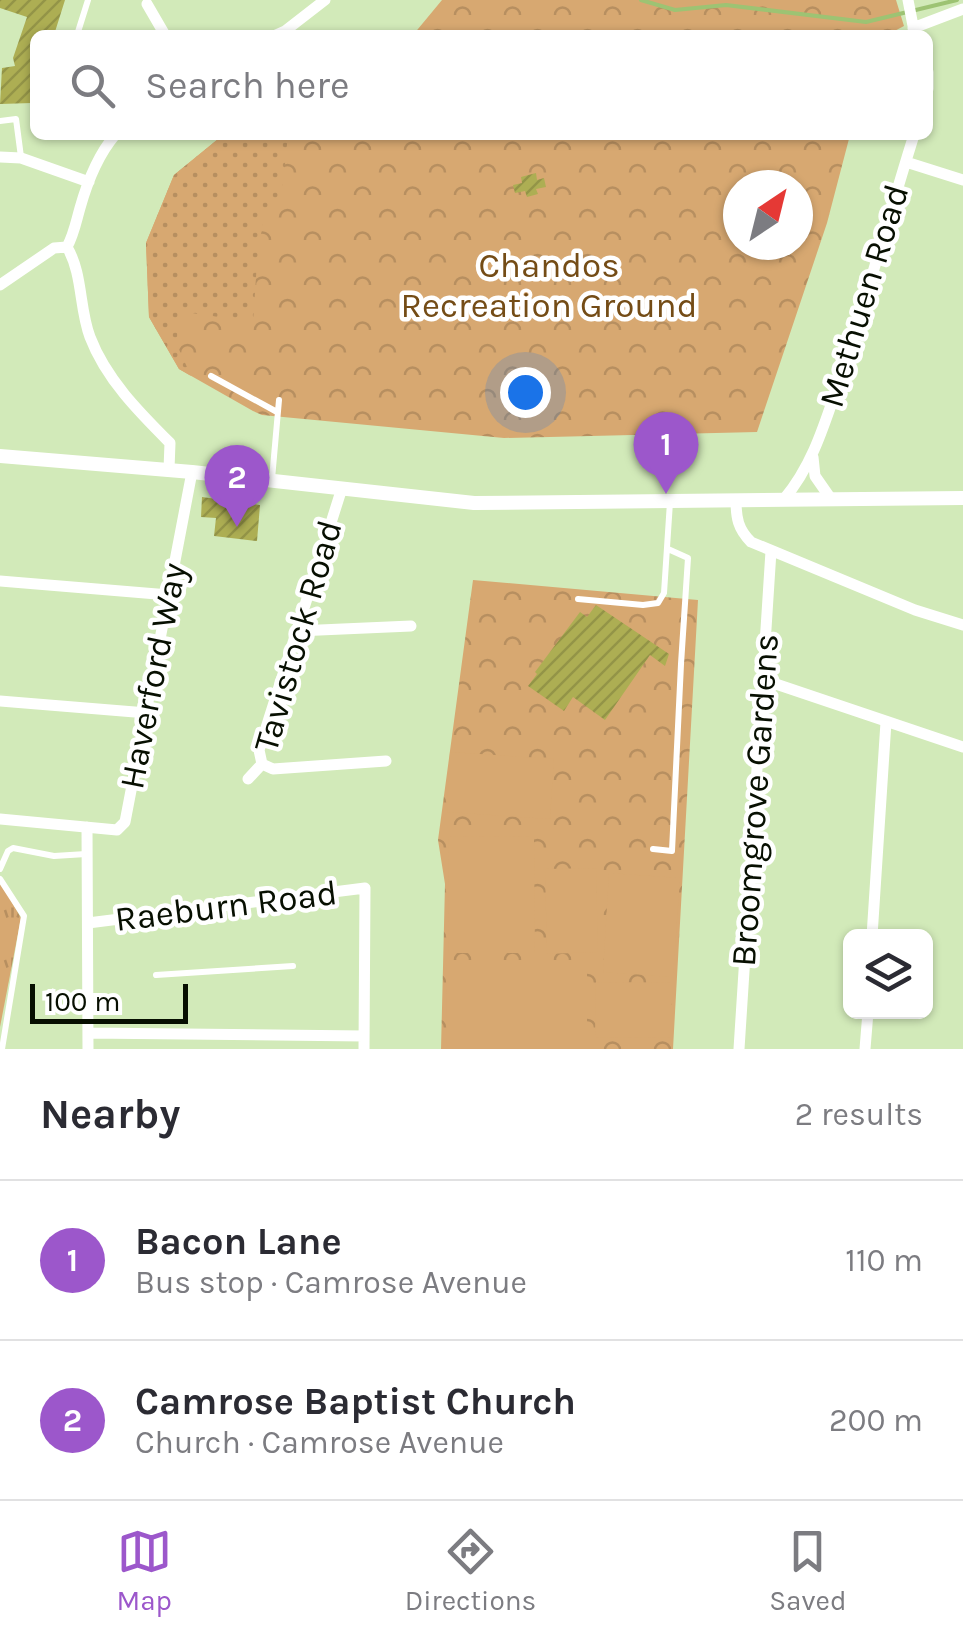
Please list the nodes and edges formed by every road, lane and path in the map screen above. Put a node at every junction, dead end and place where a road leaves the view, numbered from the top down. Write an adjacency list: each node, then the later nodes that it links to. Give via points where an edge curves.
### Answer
1 (88, 0): 6 (lane)
2 (324, 0): 8 (street)
3 (908, 0): 9 (street)
4 (148, 4): 7 (street)
5 (963, 9): 10 (street)
6 (79, 30)
7 (162, 30)
8 (286, 30)
9 (914, 30)
10 (918, 30)
11 (0, 121): 15 (lane, via 16,119)
12 (111, 140): 18 (street)
13 (913, 140): 16 (street, Methuen Road)
14 (0, 157): 15 (street)
15 (21, 158): 18 (street)
16 (906, 162): 17 (street); 25 (street, Methuen Road)
17 (963, 180)
18 (88, 182): 19 (street)
19 (67, 247): 20 (street, via 54,248); 26 (street, via 76,262 90,337 113,380 170,443)
20 (0, 286)
21 (210, 376): 23 (lane)
22 (279, 400): 23 (lane)
23 (277, 412): 28 (lane)
24 (0, 456): 26 (street)
25 (813, 456): 31 (street, Methuen Road); 32 (street)
26 (170, 470): 27 (street)
27 (192, 472): 28 (street); 38 (street, Haverford Way)
28 (272, 480): 29 (street)
29 (342, 488): 34 (street, via 474,503); 42 (street, Tavistock Road)
30 (963, 498): 32 (street)
31 (784, 499): 32 (street); 33 (street)
32 (831, 499)
33 (736, 500): 34 (street); 36 (street, via 741,532)
34 (670, 501): 35 (lane)
35 (668, 548): 39 (lane, via 658,603); 53 (lane, via 688,558 672,850)
36 (772, 551): 40 (street); 43 (street, Broomgrove Gardens)
37 (0, 581): 38 (street)
38 (169, 594): 45 (street, Haverford Way)
39 (578, 599)
40 (963, 624)
41 (411, 626): 42 (street)
42 (298, 631): 49 (street, Tavistock Road, via 260,750)
43 (764, 680): 46 (street); 66 (street, Broomgrove Gardens)
44 (0, 700): 45 (street)
45 (147, 713): 52 (street, Haverford Way, via 125,822 117,830)
46 (886, 722): 47 (street); 58 (street)
47 (963, 747)
48 (386, 761): 49 (street, via 274,769)
49 (262, 764): 50 (street, Tavistock Road)
50 (248, 780)
51 (0, 819): 52 (street)
52 (87, 827): 54 (street)
53 (653, 849)
54 (88, 854): 55 (lane, via 14,848); 57 (street)
55 (0, 869)
56 (0, 879): 64 (lane, via 24,916)
57 (88, 923): 62 (street); 63 (street, Raeburn Road, via 365,888)
58 (872, 929)
59 (293, 966): 60 (lane)
60 (156, 975)
61 (867, 1019): 67 (street)
62 (88, 1033): 63 (street); 65 (street)
63 (364, 1042)
64 (2, 1049)
65 (88, 1049)
66 (739, 1049)
67 (865, 1049)

